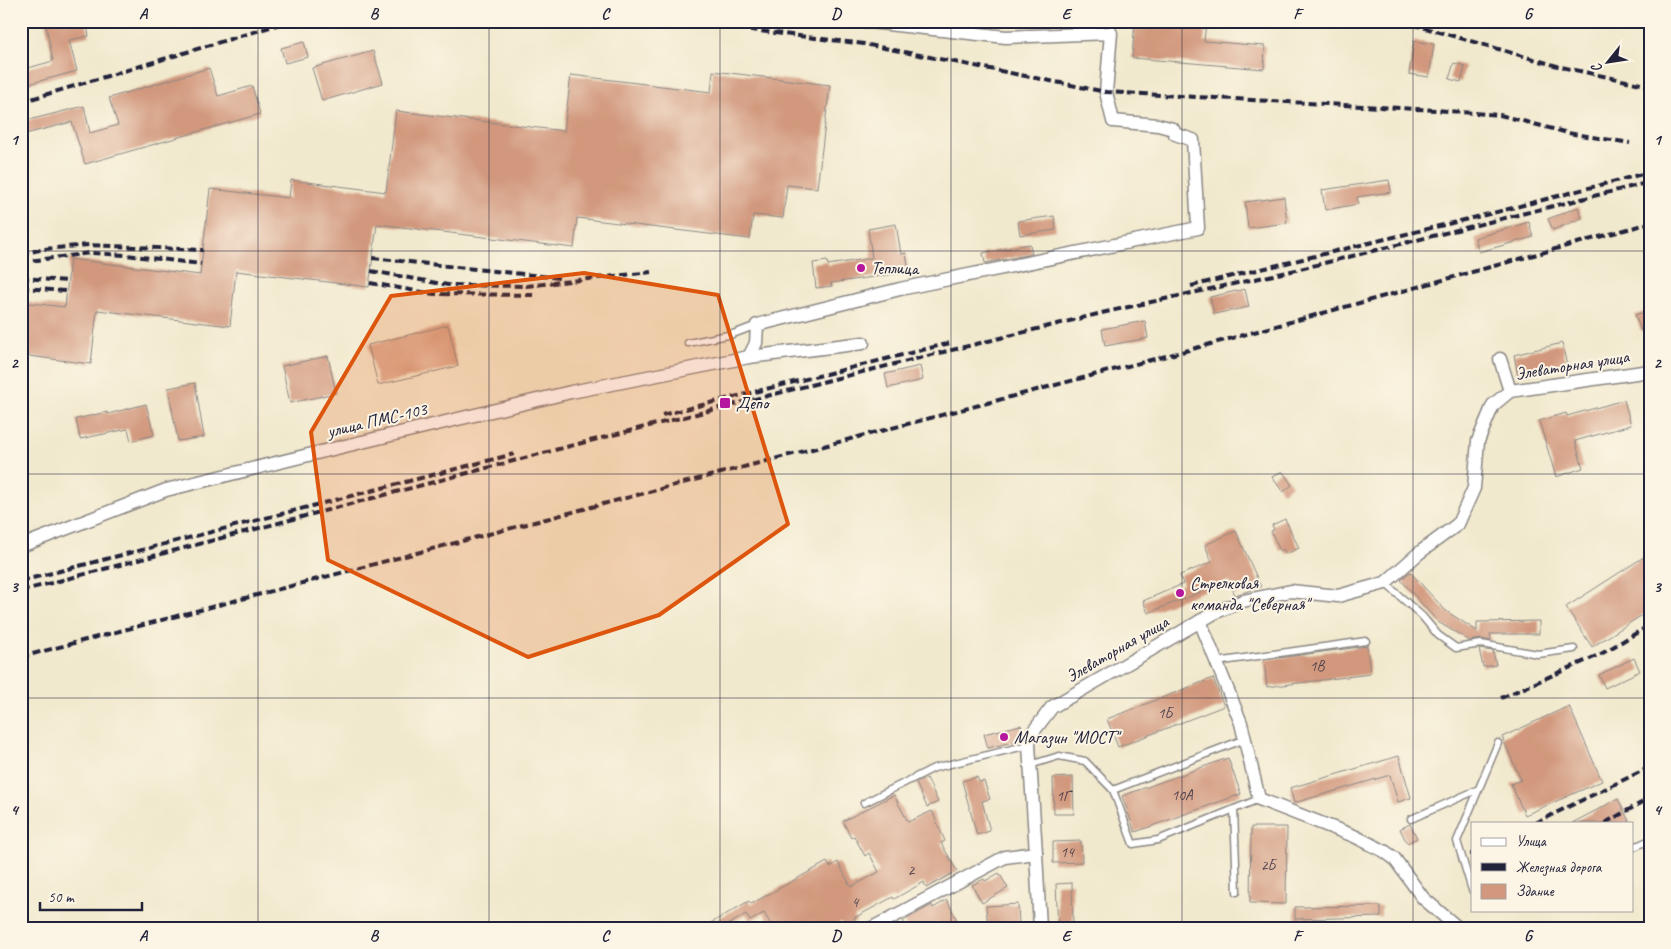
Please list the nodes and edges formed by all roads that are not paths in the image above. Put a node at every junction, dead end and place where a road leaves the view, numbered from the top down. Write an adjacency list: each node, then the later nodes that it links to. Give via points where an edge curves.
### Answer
1 (860, 21): 2 (street, via 1006,37)
2 (1112, 27): 3 (street, via 1106,92 1113,121 1158,125 1192,140 1198,228 900,289)
3 (757, 325): 4 (lane, via 733,334); 6 (street, via 756,343)
4 (688, 343)
5 (863, 343): 6 (street, улица ПМС-103)
6 (749, 357): 10 (street, улица ПМС-103, via 571,392 166,490)
7 (1500, 359): 9 (street)
8 (1650, 371): 9 (street, Элеваторная улица)
9 (1510, 391): 11 (street, Элеваторная улица, via 1493,405 1478,441 1474,488 1458,524)
10 (21, 546)
11 (1384, 583): 12 (street, Элеваторная улица, via 1338,596 1291,591 1243,601); 14 (lane, via 1456,648 1481,644 1538,654)
12 (1200, 621): 15 (street); 18 (street, Элеваторная улица, via 1052,707 1030,736)
13 (1366, 641): 15 (lane)
14 (1574, 649)
15 (1216, 662): 16 (street)
16 (1245, 739): 21 (lane); 22 (street)
17 (1498, 743): 20 (lane)
18 (1029, 745): 19 (street, Элеваторная улица); 23 (lane, via 934,768)
19 (1030, 765): 21 (lane, via 1059,756 1085,761); 28 (street, Элеваторная улица)
20 (1479, 788): 25 (lane); 29 (lane, via 1458,841)
21 (1113, 790): 24 (lane, via 1132,844 1158,840)
22 (1259, 799): 24 (lane); 33 (street, via 1384,851 1394,858 1424,898)
23 (864, 803)
24 (1234, 809): 30 (lane)
25 (1411, 819)
26 (1650, 840): 27 (lane)
27 (1634, 847)
28 (1036, 853): 31 (street, via 1005,857); 32 (street, Элеваторная улица)
29 (1471, 886)
30 (1237, 892)
31 (872, 928)
32 (1040, 928)
33 (1458, 928)

